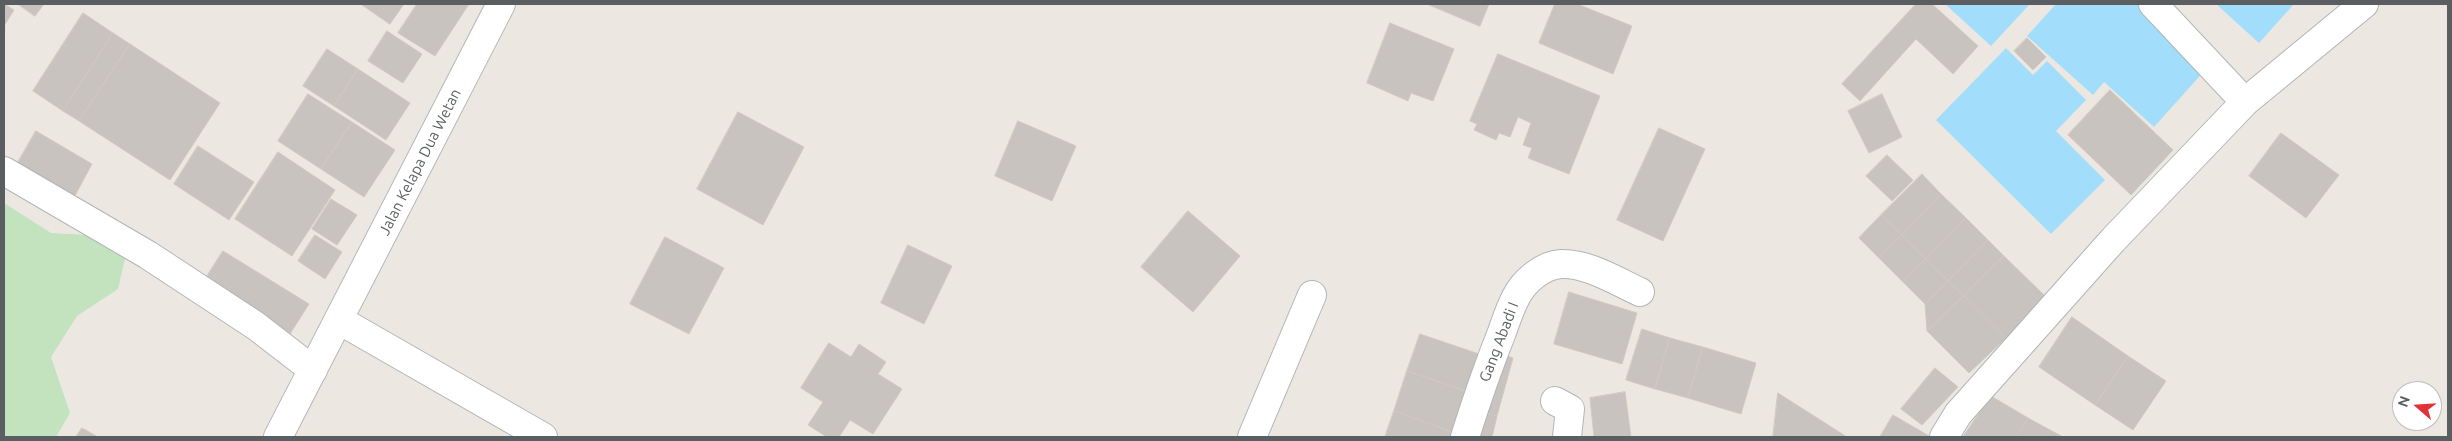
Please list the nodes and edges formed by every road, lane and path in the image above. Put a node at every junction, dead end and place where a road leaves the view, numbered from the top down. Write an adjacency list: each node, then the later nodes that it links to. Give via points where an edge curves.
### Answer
1 (501, 4): 8 (street, Jalan Kelapa Dua Wetan)
2 (2153, 4): 4 (street)
3 (2364, 4): 4 (street)
4 (2245, 102): 16 (street, via 2113,240 1958,414)
5 (4, 172): 9 (street, via 148,255 256,326)
6 (1640, 292): 14 (street, Gang Abadi I, via 1571,264 1548,267 1536,274 1516,297)
7 (1312, 295): 13 (street)
8 (339, 320): 9 (street, Jalan Kelapa Dua Wetan); 12 (street)
9 (313, 370): 11 (street, Jalan Kelapa Dua Wetan)
10 (1555, 401): 15 (street, via 1570,409)
11 (278, 437)
12 (543, 437)
13 (1252, 437)
14 (1465, 437)
15 (1567, 437)
16 (1944, 437)

